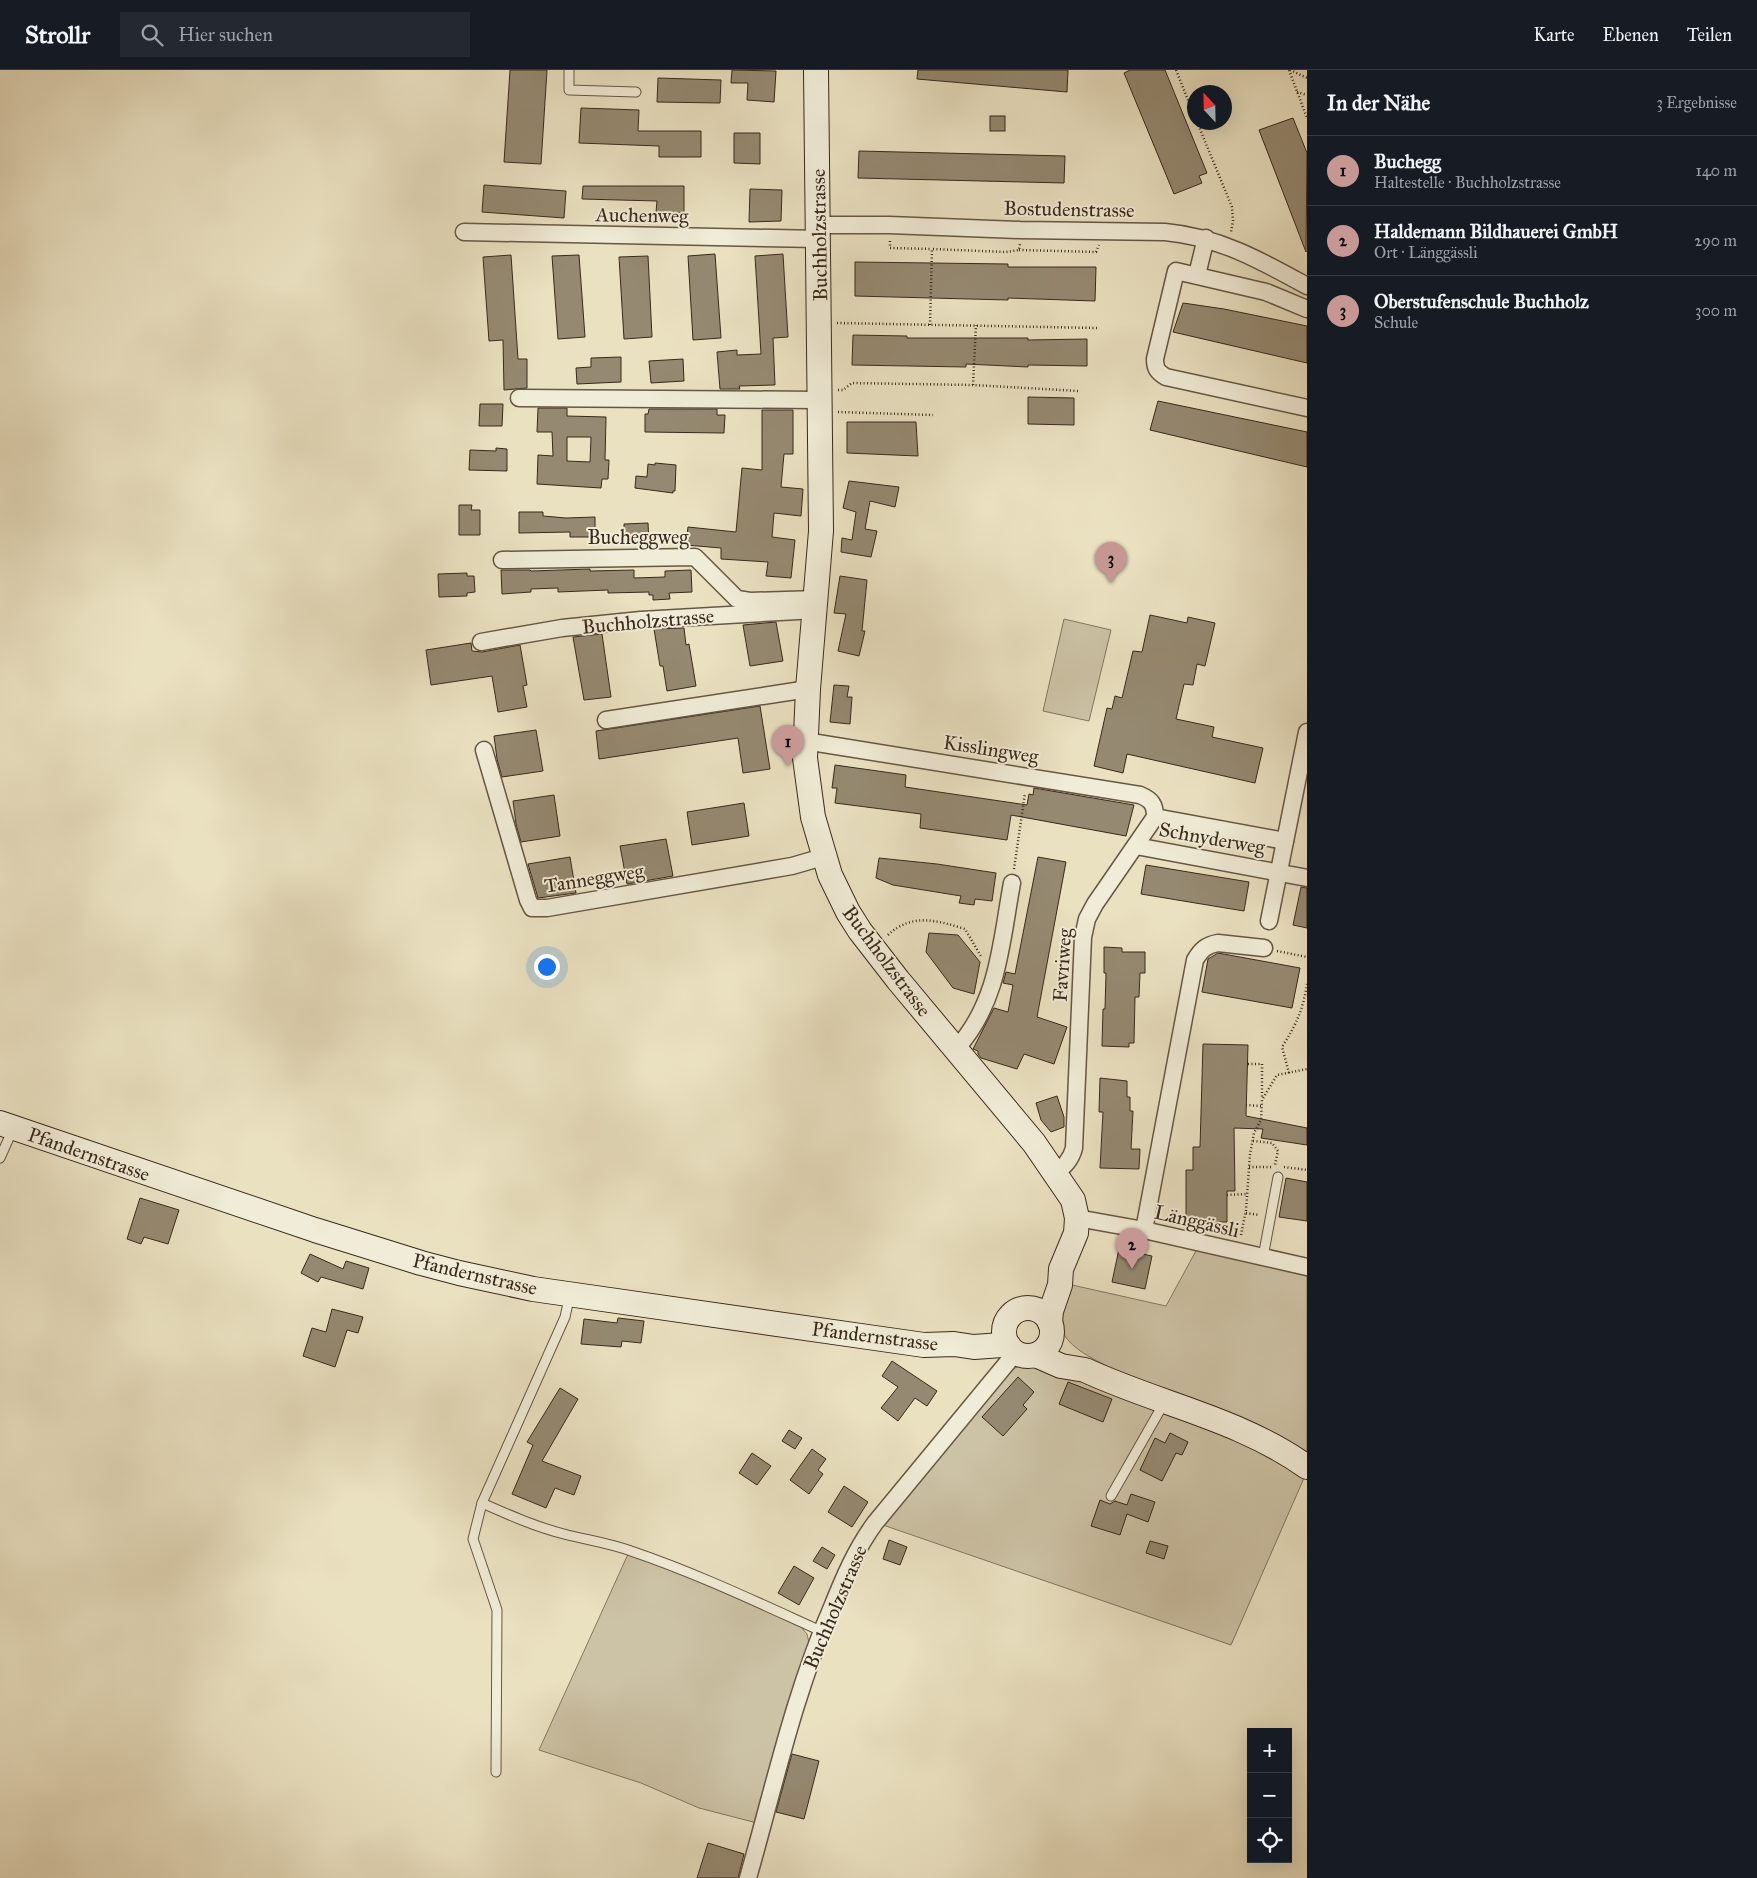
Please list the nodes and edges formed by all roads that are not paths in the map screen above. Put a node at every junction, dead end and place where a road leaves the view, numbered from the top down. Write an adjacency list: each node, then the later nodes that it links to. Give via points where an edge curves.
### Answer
1 (569, 70): 3 (lane, via 569,90)
2 (816, 70): 5 (main road, Buchholzstrasse)
3 (636, 92)
4 (464, 232): 5 (street, Auchenweg)
5 (819, 232): 6 (street, Bostudenstrasse, via 889,225 1165,232); 11 (main road, Buchholzstrasse)
6 (1206, 238): 7 (street); 8 (street, Bostudenstrasse, via 1275,268)
7 (1197, 275): 9 (street, via 1266,292); 12 (street, via 1176,271 1155,359 1159,373)
8 (1307, 286)
9 (1307, 309)
10 (519, 398): 11 (street)
11 (819, 401): 14 (main road, Buchholzstrasse, via 821,531)
12 (1307, 408)
13 (502, 560): 14 (street, Bucheggweg, via 695,557 737,599)
14 (816, 604): 15 (street, Buchholzstrasse, via 562,628); 16 (main road, Buchholzstrasse)
15 (481, 642)
16 (808, 690): 17 (street); 19 (main road, Buchholzstrasse)
17 (606, 720)
18 (1307, 732): 22 (street)
19 (805, 740): 21 (street, Kisslingweg, via 1140,795 1150,799); 24 (main road, Buchholzstrasse, via 808,788)
20 (484, 750): 24 (street, Tanneggweg, via 532,908 792,866)
21 (1155, 817): 22 (street); 23 (street, Favriweg)
22 (1285, 841): 25 (street)
23 (1136, 846): 25 (street, Schnyderweg); 33 (street, Favriweg, via 1087,919 1083,938 1074,1148 1067,1163)
24 (824, 857): 30 (main road, Buchholzstrasse, via 845,906 873,948)
25 (1279, 872): 26 (street, Schnyderweg); 28 (street, Schnyderweg)
26 (1307, 878)
27 (1012, 883): 30 (street, via 994,982 987,1002)
28 (1269, 921)
29 (1264, 948): 36 (street, via 1212,944 1203,949 1195,960)
30 (956, 1049): 33 (main road, Buchholzstrasse)
31 (6, 1125): 32 (lane, Pfandernstrasse); 40 (main road, Pfandernstrasse, via 421,1263 498,1282)
32 (0, 1158)
33 (1056, 1173): 35 (main road, Buchholzstrasse, via 1073,1200)
34 (1278, 1177): 37 (lane)
35 (1077, 1218): 36 (street, Länggässli); 39 (main road, Buchholzstrasse, via 1074,1240)
36 (1144, 1230): 37 (street, Länggässli)
37 (1263, 1257): 38 (street, Länggässli)
38 (1307, 1267)
39 (1061, 1269): 41 (main road, Buchholzstrasse, via 1036,1299); 42 (main road, Buchholzstrasse, via 1060,1285 1051,1311)
40 (570, 1294): 43 (main road, Pfandernstrasse, via 924,1345); 49 (lane, via 565,1317)
41 (1016, 1315): 42 (main road, via 1040,1312); 43 (main road, Pfandernstrasse); 44 (main road, via 1004,1335)
42 (1051, 1327): 44 (main road, via 1047,1346); 45 (main road, via 1060,1344)
43 (954, 1344): 44 (main road, Pfandernstrasse, via 974,1347 1002,1345)
44 (1020, 1351): 45 (main road, via 1062,1366); 50 (street, Buchholzstrasse, via 860,1544)
45 (1085, 1370): 46 (main road)
46 (1165, 1400): 47 (main road, via 1253,1435); 48 (lane)
47 (1307, 1467)
48 (1111, 1496)
49 (482, 1503): 50 (lane, via 529,1523 658,1561); 51 (lane, via 473,1539 497,1610)
50 (821, 1631): 52 (street, Buchholzstrasse)
51 (496, 1772)
52 (748, 1878)

